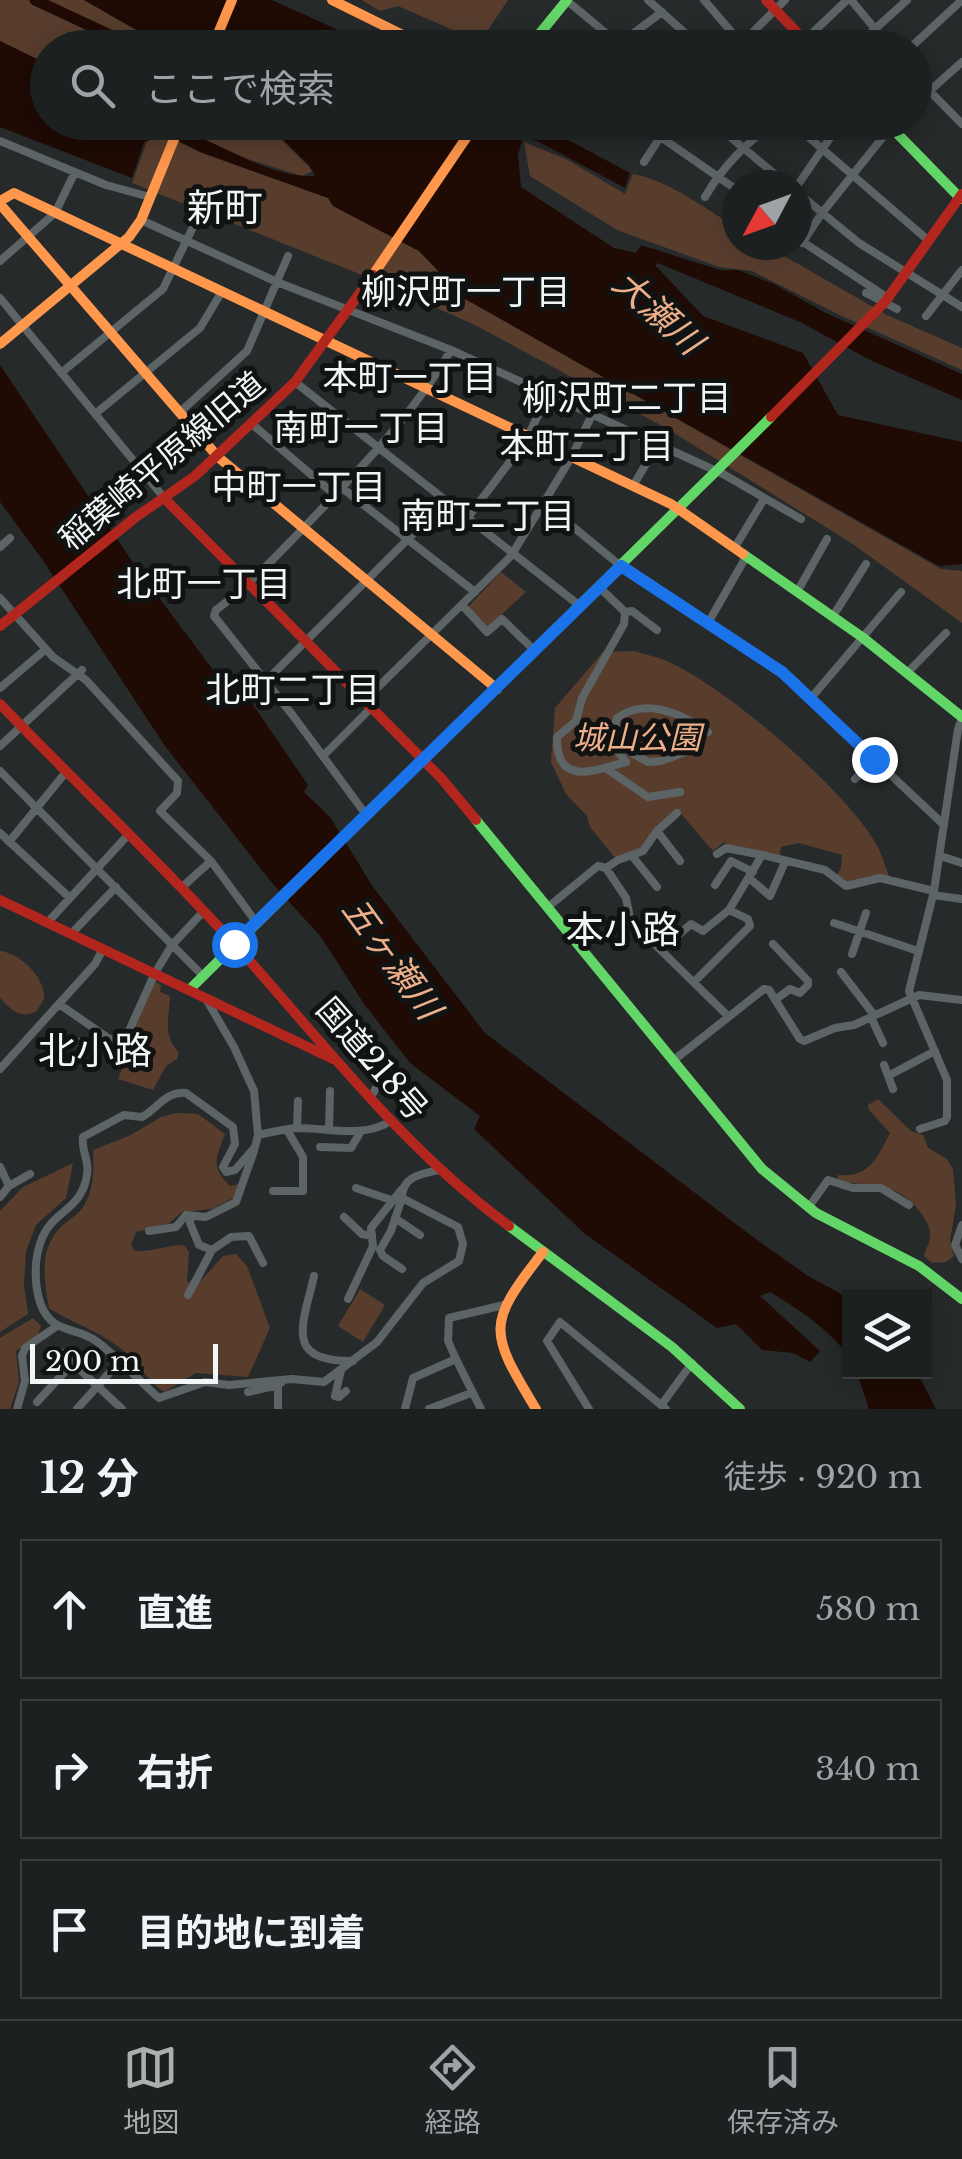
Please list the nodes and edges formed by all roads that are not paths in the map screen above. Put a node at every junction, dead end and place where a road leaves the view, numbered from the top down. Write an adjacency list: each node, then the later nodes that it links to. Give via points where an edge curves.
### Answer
1 (232, 0): 14 (main road)
2 (332, 0): 15 (main road)
3 (566, 0): 16 (main road); 17 (street)
4 (648, 0): 12 (street)
5 (704, 0): 20 (street)
6 (766, 0): 11 (main road)
7 (785, 0): 11 (street)
8 (849, 0): 13 (street); 23 (street)
9 (907, 0): 13 (street)
10 (958, 4): 24 (street)
11 (775, 9): 21 (street); 22 (main road)
12 (662, 12): 18 (street); 19 (street)
13 (875, 29)
14 (220, 30)
15 (393, 30)
16 (542, 30)
17 (601, 30)
18 (640, 30)
19 (682, 30)
20 (730, 30)
21 (754, 30)
22 (795, 30)
23 (821, 30)
24 (930, 30)
25 (962, 62): 26 (street)
26 (932, 89)
27 (932, 95): 28 (street)
28 (962, 124)
29 (174, 140): 49 (main road)
30 (465, 140): 77 (main road, 稲葉崎平原線旧道)
31 (658, 140): 42 (street)
32 (664, 140): 47 (street)
33 (734, 140): 40 (street)
34 (751, 140): 40 (street)
35 (812, 140): 41 (street)
36 (828, 140): 41 (street)
37 (878, 140): 46 (street)
38 (906, 140): 51 (main road)
39 (0, 141): 45 (street)
40 (742, 147): 43 (street); 47 (street)
41 (822, 149): 44 (street); 46 (street)
42 (644, 162)
43 (770, 170)
44 (809, 170)
45 (74, 172): 49 (street); 55 (street)
46 (852, 175): 54 (street); 60 (street)
47 (718, 176): 48 (street); 50 (street)
48 (722, 179)
49 (151, 195): 56 (main road)
50 (705, 197)
51 (961, 197): 60 (main road)
52 (0, 203): 55 (main road, via 14,193); 59 (main road)
53 (812, 203): 54 (street)
54 (822, 212): 58 (street); 68 (street)
55 (55, 214): 59 (street); 62 (main road)
56 (141, 220): 61 (street); 62 (main road)
57 (195, 223): 61 (street)
58 (812, 225)
59 (29, 237): 65 (street); 70 (main road)
60 (929, 241): 68 (main road)
61 (185, 242): 66 (street); 69 (street)
62 (122, 244): 66 (main road); 70 (main road)
63 (812, 249): 75 (street)
64 (288, 256): 69 (street)
65 (0, 260)
66 (172, 270): 71 (main road); 82 (street, via 162,289)
67 (962, 270): 73 (street)
68 (906, 273): 73 (street); 75 (main road)
69 (278, 282): 77 (street); 79 (street)
70 (70, 286): 81 (main road); 82 (main road)
71 (221, 293): 79 (main road); 87 (street, via 200,328)
72 (866, 293): 75 (street)
73 (943, 295): 76 (street); 80 (street)
74 (0, 298): 81 (street)
75 (885, 302): 78 (street); 100 (main road)
76 (962, 307)
77 (348, 309): 84 (main road, 稲葉崎平原線旧道); 85 (street)
78 (896, 309)
79 (266, 314): 84 (main road); 91 (street, via 238,361)
80 (926, 316)
81 (22, 326): 83 (main road); 86 (street)
82 (110, 333): 86 (street); 87 (main road)
83 (2, 342)
84 (324, 342): 88 (main road, 稲葉崎平原線旧道); 89 (main road)
85 (450, 350): 89 (street); 90 (street)
86 (61, 373): 92 (street)
87 (144, 374): 91 (main road); 92 (street)
88 (296, 382): 94 (main road, 稲葉崎平原線旧道); 97 (street)
89 (426, 391): 95 (main road); 97 (street)
90 (548, 395): 93 (street); 95 (street)
91 (178, 413): 98 (main road)
92 (95, 414): 103 (street)
93 (592, 415): 96 (street); 99 (street)
94 (252, 424): 98 (main road, 稲葉崎平原線旧道); 102 (street)
95 (527, 438): 99 (main road); 108 (street)
96 (657, 445): 100 (street); 101 (street)
97 (378, 446): 102 (street); 105 (street)
98 (218, 457): 103 (main road, 稲葉崎平原線旧道); 110 (main road)
99 (571, 458): 101 (main road); 106 (street)
100 (720, 469): 104 (street); 107 (main road)
101 (633, 486): 107 (main road)
102 (338, 492): 110 (street); 112 (street)
103 (165, 498): 121 (main road); 130 (main road, 稲葉崎平原線旧道)
104 (764, 498): 109 (street); 114 (street)
105 (446, 500): 108 (street); 112 (street)
106 (544, 503): 116 (street); 119 (street)
107 (677, 509): 114 (main road); 119 (main road)
108 (468, 516): 116 (street)
109 (801, 519)
110 (303, 528): 120 (main road); 121 (street)
111 (10, 538): 115 (street)
112 (407, 539): 120 (street); 123 (street)
113 (827, 539): 124 (street)
114 (735, 546): 117 (main road)
115 (0, 547)
116 (513, 553): 123 (street); 128 (street)
117 (746, 557): 124 (main road); 132 (street)
118 (866, 564): 131 (street)
119 (621, 566): 122 (main road); 132 (street)
120 (366, 580): 136 (main road); 138 (street)
121 (249, 584): 138 (main road); 143 (street, via 214,616)
122 (599, 587): 128 (main road); 129 (street)
123 (476, 592): 127 (street)
124 (797, 592): 131 (main road)
125 (901, 592): 137 (street)
126 (0, 598): 130 (street)
127 (462, 605): 136 (street); 140 (street, via 488,632 502,619)
128 (580, 606): 140 (main road)
129 (625, 612): 134 (street); 158 (street, via 576,720 557,738 569,768)
130 (15, 614): 133 (main road, 稲葉崎平原線旧道); 139 (street)
131 (833, 616): 137 (main road)
132 (708, 623): 146 (street)
133 (0, 626)
134 (657, 630)
135 (946, 632): 142 (street)
136 (432, 634): 145 (main road); 148 (street)
137 (862, 636): 142 (main road); 146 (street)
138 (305, 642): 143 (street); 148 (main road)
139 (46, 649): 141 (street); 144 (street)
140 (534, 651): 145 (main road)
141 (79, 672): 150 (street); 175 (street, via 178,780 177,793 160,811)
142 (907, 672): 149 (main road)
143 (266, 682): 154 (street)
144 (0, 688)
145 (498, 688): 156 (main road)
146 (811, 698): 155 (street)
147 (0, 704): 150 (main road, 国道218号)
148 (367, 705): 154 (street); 156 (main road)
149 (962, 718): 166 (street)
150 (21, 726): 152 (street); 160 (main road, 国道218号)
151 (657, 735): 157 (street, via 664,744 705,730 664,710 622,714 618,732)
152 (0, 746)
153 (693, 750): 157 (street)
154 (324, 756): 165 (street)
155 (874, 759): 161 (street); 166 (street)
156 (424, 761): 165 (main road); 190 (main road)
157 (646, 761): 158 (street, via 620,746 626,762)
158 (607, 769): 162 (street, via 648,796)
159 (0, 771): 163 (street)
160 (66, 772): 163 (street); 169 (main road, 国道218号)
161 (856, 779)
162 (680, 792)
163 (37, 808): 170 (street); 179 (street)
164 (677, 813): 167 (street)
165 (368, 817): 195 (main road)
166 (944, 824): 174 (street)
167 (657, 831): 173 (street); 176 (street)
168 (0, 833): 170 (street)
169 (128, 835): 179 (street); 184 (main road, 国道218号)
170 (9, 842): 187 (street)
171 (718, 854): 172 (street, via 726,848)
172 (762, 855): 177 (street); 181 (street)
173 (634, 856): 180 (street); 185 (street)
174 (940, 856): 178 (street); 186 (street)
175 (211, 861): 184 (street); 195 (street)
176 (680, 861)
177 (785, 862): 181 (street, via 770,896); 186 (street, via 825,870 846,886 886,879)
178 (962, 863)
179 (98, 868): 183 (street); 187 (street)
180 (606, 868): 190 (street, via 598,866); 203 (street, via 626,898 630,918)
181 (751, 875): 182 (street, via 734,860); 191 (street)
182 (715, 885)
183 (116, 886): 198 (street); 201 (street)
184 (181, 888): 192 (main road, 国道218号)
185 (656, 888)
186 (934, 893): 188 (street); 204 (street)
187 (70, 898): 194 (street)
188 (962, 899)
189 (0, 900): 194 (main road)
190 (548, 907): 227 (main road)
191 (729, 910): 203 (street, via 703,931 691,924); 210 (street, via 748,919 747,932)
192 (203, 912): 199 (main road, 国道218号); 201 (street)
193 (866, 913): 197 (street)
194 (46, 922): 198 (main road)
195 (256, 922): 199 (main road)
196 (834, 924): 197 (street)
197 (860, 932): 204 (street); 205 (street)
198 (71, 934): 202 (main road)
199 (234, 944): 208 (main road); 221 (main road, 国道218号)
200 (773, 944): 212 (street, via 808,980 800,993)
201 (172, 945): 207 (street); 208 (street)
202 (103, 949): 207 (main road); 217 (street)
203 (662, 950): 210 (street)
204 (918, 951): 214 (street)
205 (852, 954)
206 (841, 972): 219 (street)
207 (155, 973): 211 (main road); 220 (street, via 131,1029)
208 (203, 976): 211 (main road)
209 (781, 977): 212 (street)
210 (694, 982): 218 (street)
211 (190, 989): 213 (main road)
212 (790, 989): 215 (street)
213 (205, 997): 225 (main road); 241 (street, via 252,1082)
214 (912, 997): 216 (street); 219 (street); 226 (street)
215 (775, 1000): 218 (street, via 764,989); 219 (street, via 804,1041)
216 (962, 1000)
217 (59, 1004): 220 (street); 229 (street)
218 (728, 1016): 227 (street)
219 (873, 1016): 223 (street)
220 (111, 1040): 222 (street)
221 (323, 1040): 225 (street); 231 (main road, 国道218号)
222 (70, 1042)
223 (883, 1043)
224 (368, 1044): 234 (street, via 380,1081)
225 (308, 1046): 231 (main road)
226 (935, 1051): 230 (street); 238 (street, via 949,1090 947,1117)
227 (674, 1060): 254 (main road, via 762,1169)
228 (884, 1066): 230 (street)
229 (0, 1069)
230 (888, 1076): 232 (street)
231 (357, 1078): 234 (main road, 国道218号)
232 (893, 1089)
233 (330, 1091): 239 (street)
234 (372, 1095): 236 (main road, 国道218号)
235 (298, 1101): 237 (street)
236 (392, 1120): 240 (street); 244 (main road, 国道218号)
237 (292, 1129): 239 (street); 241 (street); 249 (street, via 303,1157 303,1191)
238 (920, 1129)
239 (329, 1130): 240 (street)
240 (361, 1131): 243 (street, via 351,1148)
241 (258, 1135): 242 (street)
242 (256, 1147): 255 (street, via 240,1198 216,1214); 272 (street, via 226,1172 224,1161 236,1144 233,1126 178,1092 142,1117 124,1116 83,1138 88,1175 82,1193 47,1229 36,1262 41,1308)
243 (320, 1147)
244 (439, 1170): 250 (street, via 412,1177); 263 (main road, 国道218号)
245 (1, 1173): 247 (street)
246 (30, 1174): 247 (street)
247 (9, 1186): 251 (street)
248 (356, 1188): 252 (street)
249 (273, 1191)
250 (402, 1194): 252 (street); 257 (street); 276 (street, via 453,1222 462,1254 411,1295)
251 (0, 1197)
252 (390, 1200): 261 (street)
253 (909, 1205): 254 (street, via 881,1188 828,1180)
254 (808, 1208): 270 (main road, via 931,1274)
255 (191, 1216): 259 (street, via 176,1228); 262 (street, via 198,1243)
256 (344, 1216): 261 (street)
257 (395, 1218): 260 (street); 266 (street, via 380,1250)
258 (962, 1225): 264 (street, via 956,1244)
259 (149, 1231)
260 (420, 1235)
261 (372, 1236): 269 (street, via 374,1246)
262 (212, 1250): 265 (street, via 244,1234); 268 (street)
263 (543, 1252): 271 (main road); 277 (main road, 国道218号)
264 (962, 1259)
265 (264, 1263)
266 (402, 1268)
267 (314, 1276): 276 (street, via 300,1329 303,1344 329,1362)
268 (188, 1295)
269 (348, 1299)
270 (962, 1300)
271 (504, 1305): 274 (street, via 449,1318); 294 (main road, via 502,1343)
272 (57, 1326): 275 (street, via 82,1332); 287 (street, via 25,1348 26,1381)
273 (62, 1353): 278 (street)
274 (456, 1359): 284 (street); 291 (street, via 413,1378)
275 (120, 1361): 280 (street, via 160,1398 205,1382); 281 (street)
276 (354, 1361): 279 (street)
277 (692, 1363): 286 (street); 296 (main road, 国道218号)
278 (72, 1364): 281 (street); 285 (street)
279 (341, 1370): 280 (street, via 324,1382); 282 (street, via 335,1396)
280 (281, 1382): 283 (street); 290 (street)
281 (98, 1386): 288 (street); 289 (street)
282 (346, 1391)
283 (248, 1392)
284 (471, 1393): 292 (street); 293 (street)
285 (37, 1402)
286 (664, 1406): 295 (street, via 560,1322 547,1340)
287 (17, 1409)
288 (77, 1409)
289 (122, 1409)
290 (278, 1409)
291 (405, 1409)
292 (429, 1409)
293 (480, 1409)
294 (536, 1409)
295 (589, 1409)
296 (740, 1409)

